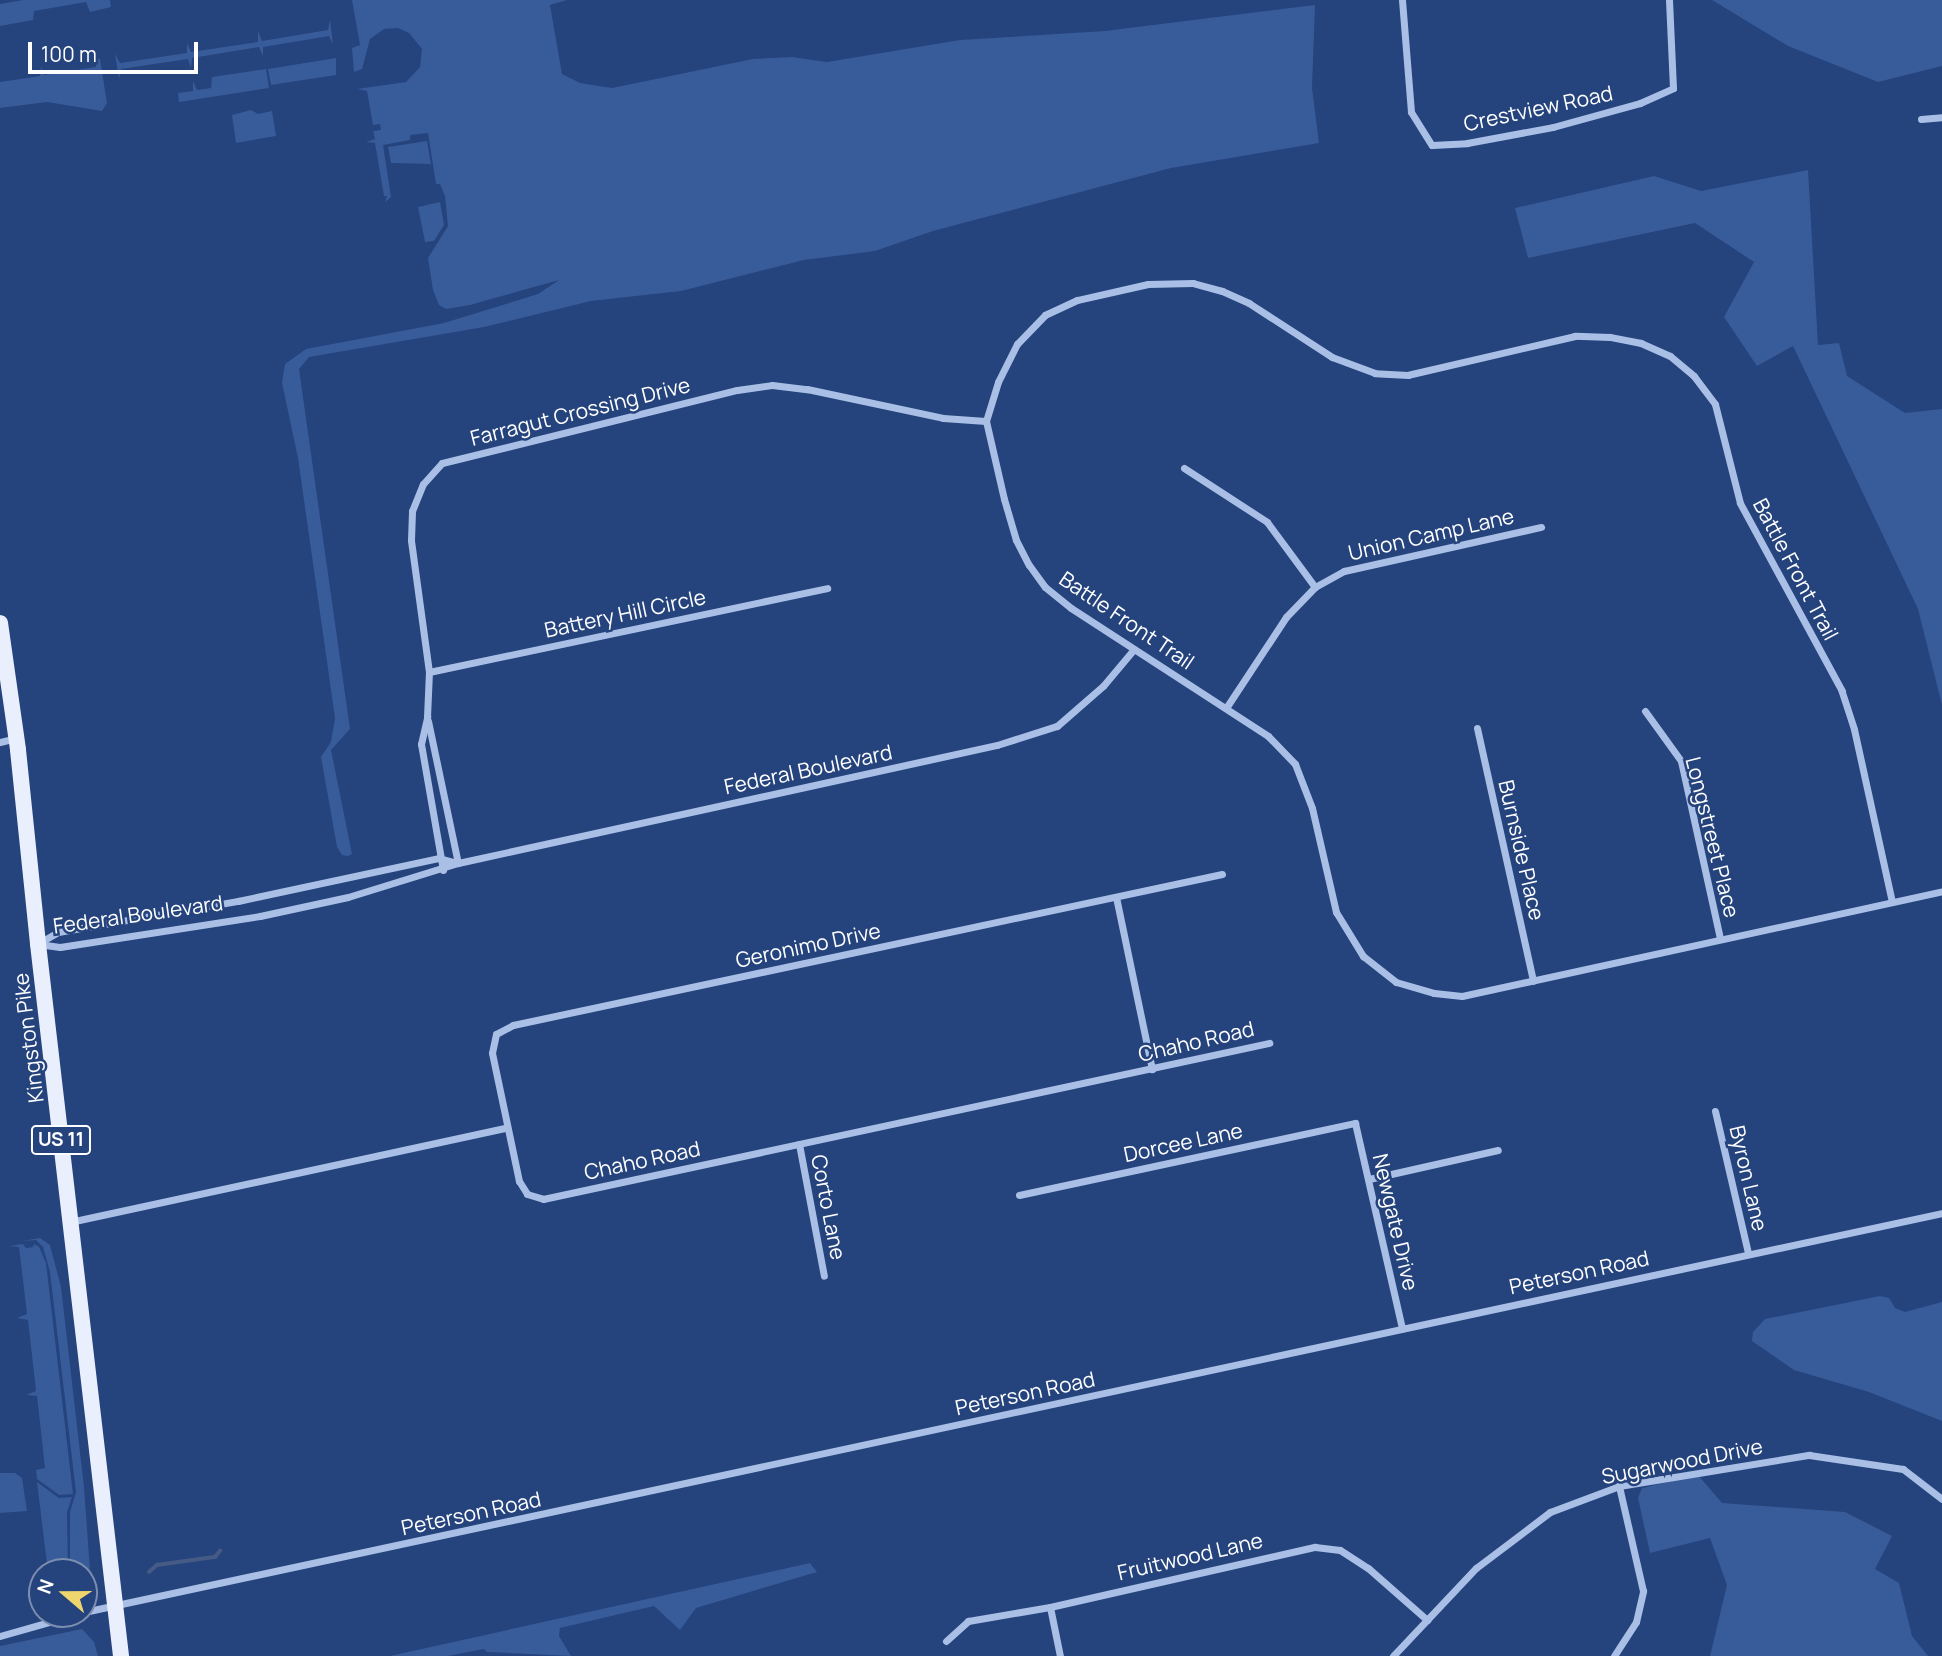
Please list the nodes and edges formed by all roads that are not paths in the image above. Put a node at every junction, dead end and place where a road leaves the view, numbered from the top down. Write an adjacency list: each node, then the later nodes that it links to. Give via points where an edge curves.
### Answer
1 (1402, 0): 2 (street, Crestview Road, via 1411,112 1432,145 1467,144 1553,127 1640,103 1673,88)
2 (1669, 0)
3 (1942, 117): 4 (street)
4 (1921, 119)
5 (986, 421): 11 (street, Battle Front Trail, via 1003,499 1029,565 1045,587 1071,608); 12 (street, Farragut Crossing Drive, via 943,418 807,388 772,385 442,463 423,484 412,511 411,540); 27 (street, Battle Front Trail, via 1017,344 1045,315 1077,300 1148,284 1193,283 1223,291 1332,357 1375,373 1408,375 1575,336 1641,343 1670,356 1694,376 1715,404 1740,503 1842,691)
6 (1184, 468): 8 (street, via 1267,523)
7 (1541, 527): 8 (street, Union Camp Lane, via 1344,571)
8 (1315, 587): 13 (street, Union Camp Lane, via 1286,617)
9 (827, 588): 12 (street, Battery Hill Circle)
10 (0, 623): 17 (main road, Kingston Pike / US 11)
11 (1134, 649): 13 (street, Battle Front Trail); 22 (street, Federal Boulevard, via 1102,686 1057,726 1045,730 997,745)
12 (429, 672): 15 (street, Farragut Crossing Drive)
13 (1226, 708): 30 (street, Battle Front Trail, via 1268,736 1295,764 1312,808 1336,912 1363,956 1396,982 1434,993 1462,996)
14 (1646, 711): 28 (street, Longstreet Place, via 1681,761)
15 (427, 717): 19 (street, Farragut Crossing Drive); 20 (street, Farragut Crossing Drive, via 421,744)
16 (1477, 728): 30 (street, Burnside Place)
17 (17, 738): 18 (street); 29 (main road, Kingston Pike / US 11)
18 (0, 741)
19 (446, 809): 20 (street); 22 (street, Farragut Crossing Drive)
20 (433, 812): 21 (street, Farragut Crossing Drive)
21 (441, 859): 22 (street, Federal Boulevard); 23 (street, Farragut Crossing Drive); 29 (street, Federal Boulevard, via 58,932)
22 (458, 863): 23 (street, Federal Boulevard)
23 (443, 870): 29 (street, Federal Boulevard, via 260,916 60,947)
24 (1223, 874): 26 (street, Geronimo Drive)
25 (1942, 891): 27 (street, Battle Front Trail)
26 (1116, 897): 32 (street); 35 (street, Geronimo Drive, via 513,1025 496,1034 492,1053)
27 (1892, 902): 28 (street, Battle Front Trail)
28 (1720, 939): 30 (street, Battle Front Trail)
29 (38, 944): 41 (main road, Kingston Pike / US 11)
30 (1533, 981)
31 (1269, 1043): 32 (street, Chaho Road)
32 (1153, 1069): 36 (street, Chaho Road)
33 (1715, 1111): 42 (street, Byron Lane)
34 (1355, 1123): 38 (street, Newgate Drive); 39 (street, Dorcee Lane)
35 (506, 1128): 36 (street, Chaho Road, via 519,1181 527,1194 543,1199); 41 (street)
36 (799, 1144): 43 (street, Corto Lane)
37 (1498, 1150): 38 (street)
38 (1368, 1179): 44 (street, Newgate Drive)
39 (1019, 1195)
40 (1942, 1213): 42 (street, Peterson Road)
41 (70, 1222): 47 (main road, Kingston Pike / US 11)
42 (1748, 1253): 44 (street, Peterson Road)
43 (824, 1276)
44 (1402, 1329): 47 (street, Peterson Road)
45 (1619, 1486): 46 (street, Sugarwood Drive, via 1808,1455 1903,1469); 50 (street, Sugarwood Drive, via 1550,1513 1476,1568); 57 (street, via 1643,1591 1636,1622)
46 (1942, 1499)
47 (116, 1605): 49 (street, Peterson Road); 54 (main road, Kingston Pike / US 11)
48 (1050, 1607): 50 (street, Fruitwood Lane, via 1315,1547 1340,1550 1359,1562); 53 (street, Fruitwood Lane, via 968,1621); 55 (street)
49 (98, 1609)
50 (1427, 1620): 56 (street, Sugarwood Drive)
51 (28, 1627): 52 (street)
52 (3, 1634)
53 (946, 1641)
54 (121, 1656)
55 (1060, 1656)
56 (1393, 1656)
57 (1614, 1656)

